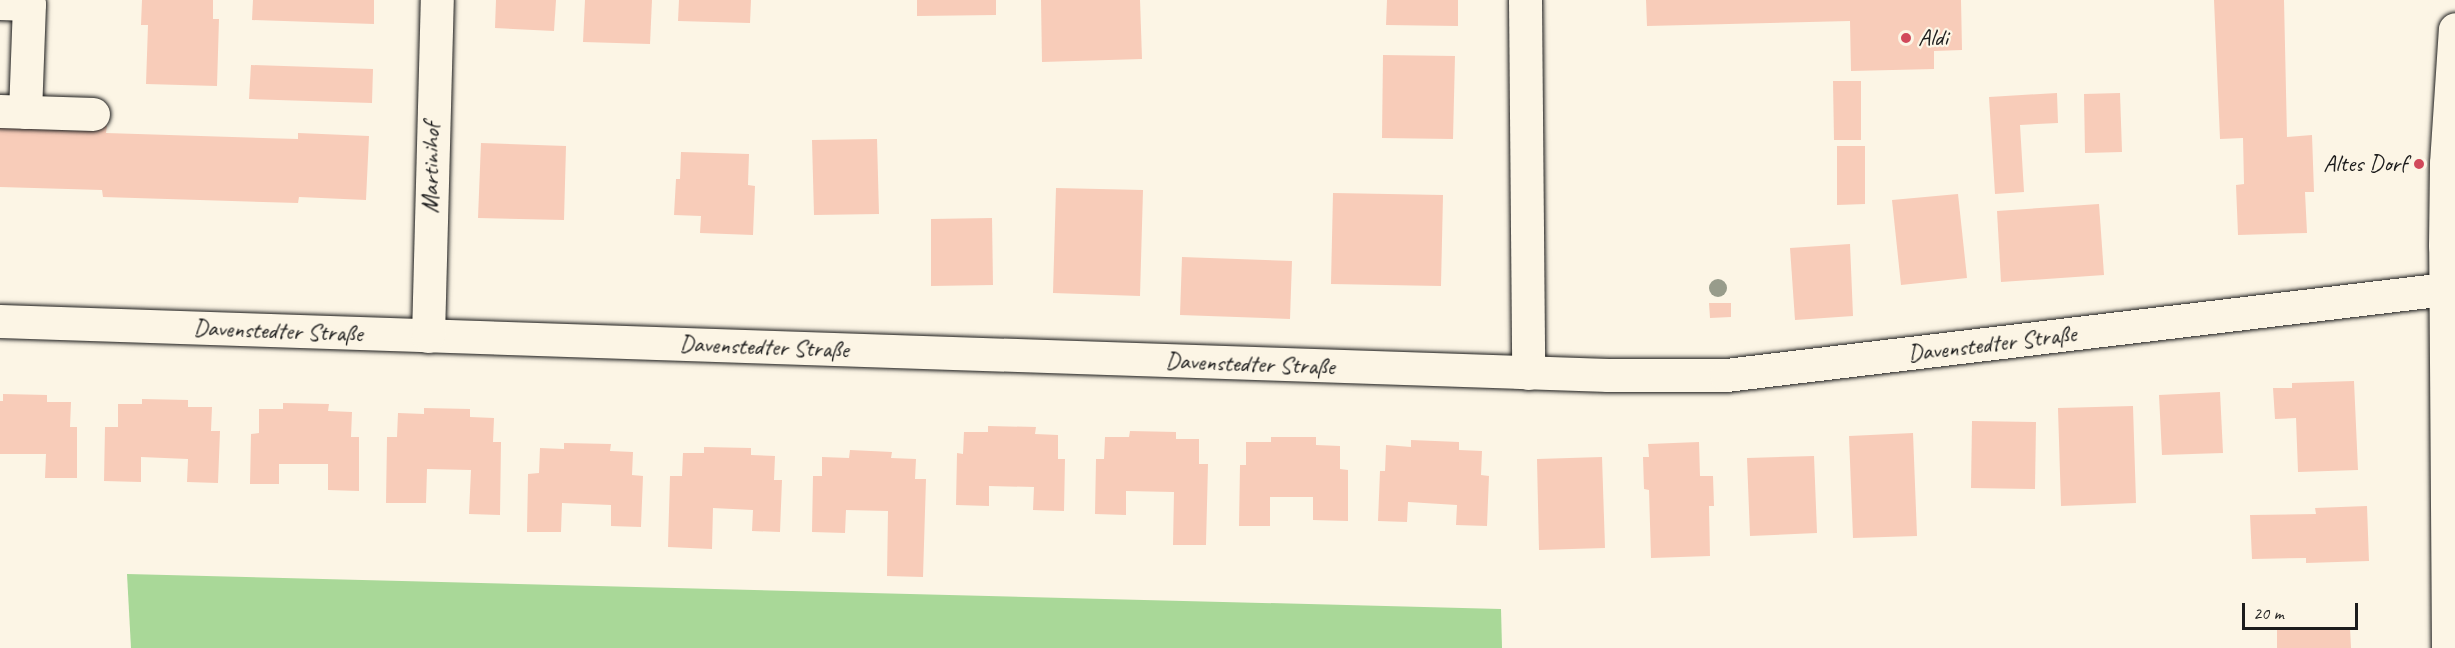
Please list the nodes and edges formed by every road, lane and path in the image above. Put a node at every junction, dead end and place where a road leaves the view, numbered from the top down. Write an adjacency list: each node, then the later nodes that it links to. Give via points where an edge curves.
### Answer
1 (437, 0): 9 (street, Martinihof)
2 (1525, 0): 10 (street)
3 (0, 3): 5 (street, via 29,4)
4 (2455, 30): 7 (street, via 2446,163 2445,246)
5 (13, 112): 6 (street)
6 (93, 114)
7 (2450, 289): 10 (street, Davenstedter Straße, via 1726,375); 11 (street)
8 (0, 321): 9 (street, Davenstedter Straße)
9 (428, 336): 10 (street, Davenstedter Straße)
10 (1528, 373)
11 (2448, 648)

